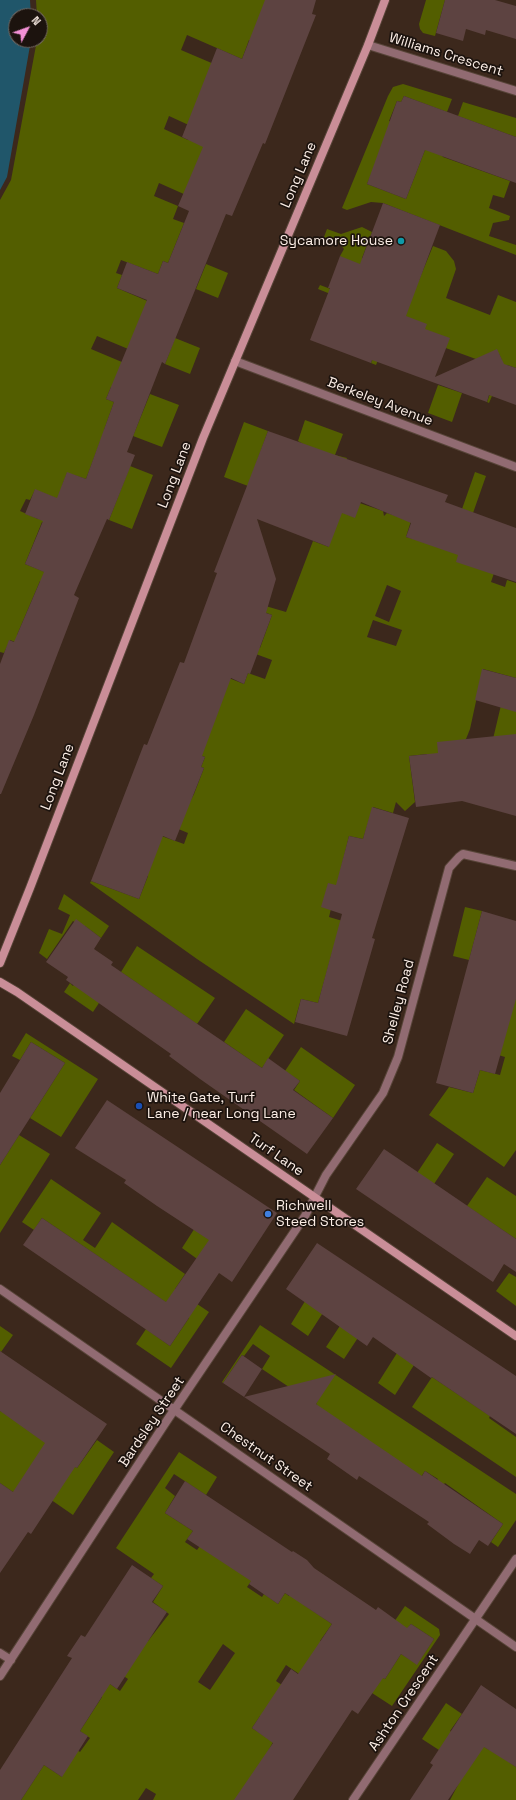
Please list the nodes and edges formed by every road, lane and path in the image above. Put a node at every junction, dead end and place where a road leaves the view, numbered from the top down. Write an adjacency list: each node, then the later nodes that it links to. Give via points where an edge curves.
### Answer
1 (385, 0): 2 (street, Long Lane)
2 (368, 44): 3 (street, Williams Crescent); 4 (street, Long Lane)
3 (516, 91)
4 (235, 361): 5 (street, Berkeley Avenue); 7 (street, Long Lane)
5 (516, 467)
6 (516, 866): 9 (street, Shelley Road, via 463,854 449,868 398,1057 383,1093 326,1175)
7 (0, 963)
8 (0, 982): 9 (street, Turf Lane)
9 (314, 1197): 11 (street, Turf Lane); 12 (street, Bardsley Street, via 305,1216)
10 (0, 1289): 12 (street, Chestnut Street)
11 (516, 1336)
12 (175, 1410): 14 (street, Chestnut Street); 17 (street, Bardsley Street)
13 (516, 1559): 14 (street, Ashton Crescent)
14 (476, 1620): 15 (street, Chestnut Street); 19 (street, Ashton Crescent)
15 (516, 1648)
16 (0, 1653): 17 (street)
17 (11, 1660): 18 (street, Bardsley Street)
18 (0, 1676)
19 (353, 1800)

